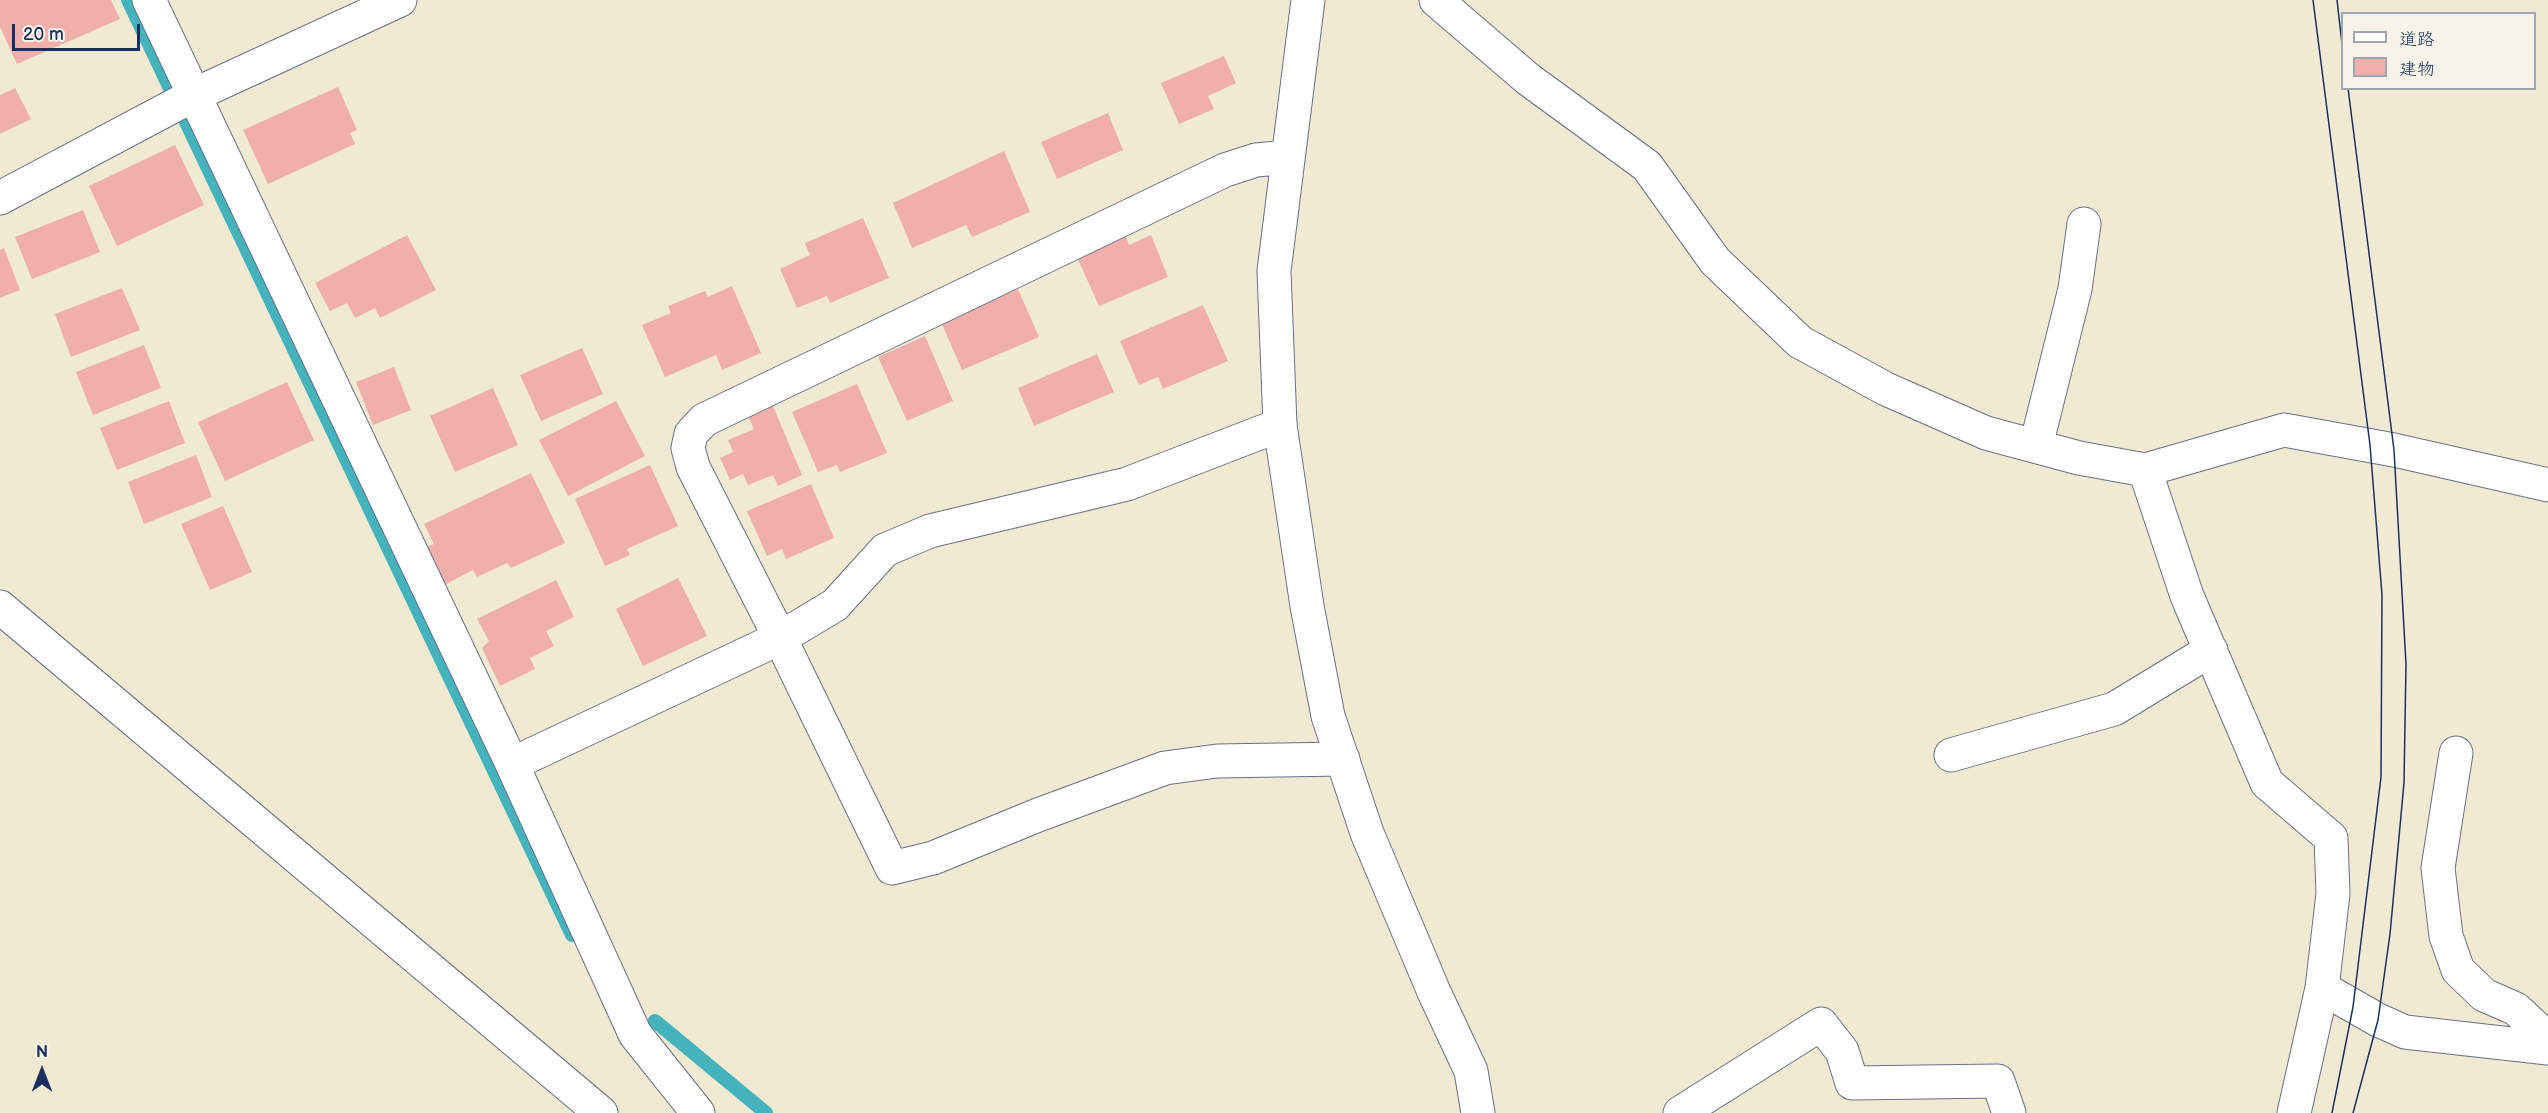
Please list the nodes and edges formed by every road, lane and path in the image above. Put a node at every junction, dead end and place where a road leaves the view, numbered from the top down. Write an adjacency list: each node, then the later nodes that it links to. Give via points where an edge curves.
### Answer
1 (149, 0): 5 (street)
2 (400, 0): 5 (street)
3 (1308, 0): 6 (street)
4 (1436, 0): 10 (street, via 1528,79 1647,166 1715,261 1800,342 1896,393 1986,433)
5 (182, 101): 7 (street); 19 (street)
6 (1288, 157): 9 (street, via 1274,271); 14 (street, via 1256,160 1225,170 704,420 691,434 688,448 693,467)
7 (0, 198)
8 (2084, 224): 10 (street, via 2075,289)
9 (1280, 425): 14 (street, via 1127,484 930,531 885,550 835,605); 18 (street, via 1307,606 1328,716)
10 (2036, 446): 11 (street)
11 (2145, 470): 12 (street, via 2284,430); 15 (street, via 2187,596)
12 (2548, 485)
13 (0, 607): 23 (street)
14 (780, 638): 18 (street, via 892,868 933,858 1165,768 1216,761); 19 (street)
15 (2211, 650): 17 (street, via 2114,709); 20 (street, via 2267,783 2331,838 2332,894)
16 (2456, 753): 21 (street, via 2438,868 2446,936 2458,970 2484,995 2516,1009)
17 (1952, 755)
18 (1343, 759): 25 (street, via 1367,833 1471,1071)
19 (512, 764): 24 (street, via 635,1034)
20 (2322, 988): 22 (street, via 2405,1032); 28 (street)
21 (2548, 1039)
22 (2548, 1047)
23 (601, 1113)
24 (698, 1113)
25 (1478, 1113)
26 (1680, 1113): 27 (street, via 1821,1024 1842,1051 1852,1083 1998,1081)
27 (2009, 1113)
28 (2294, 1113)

